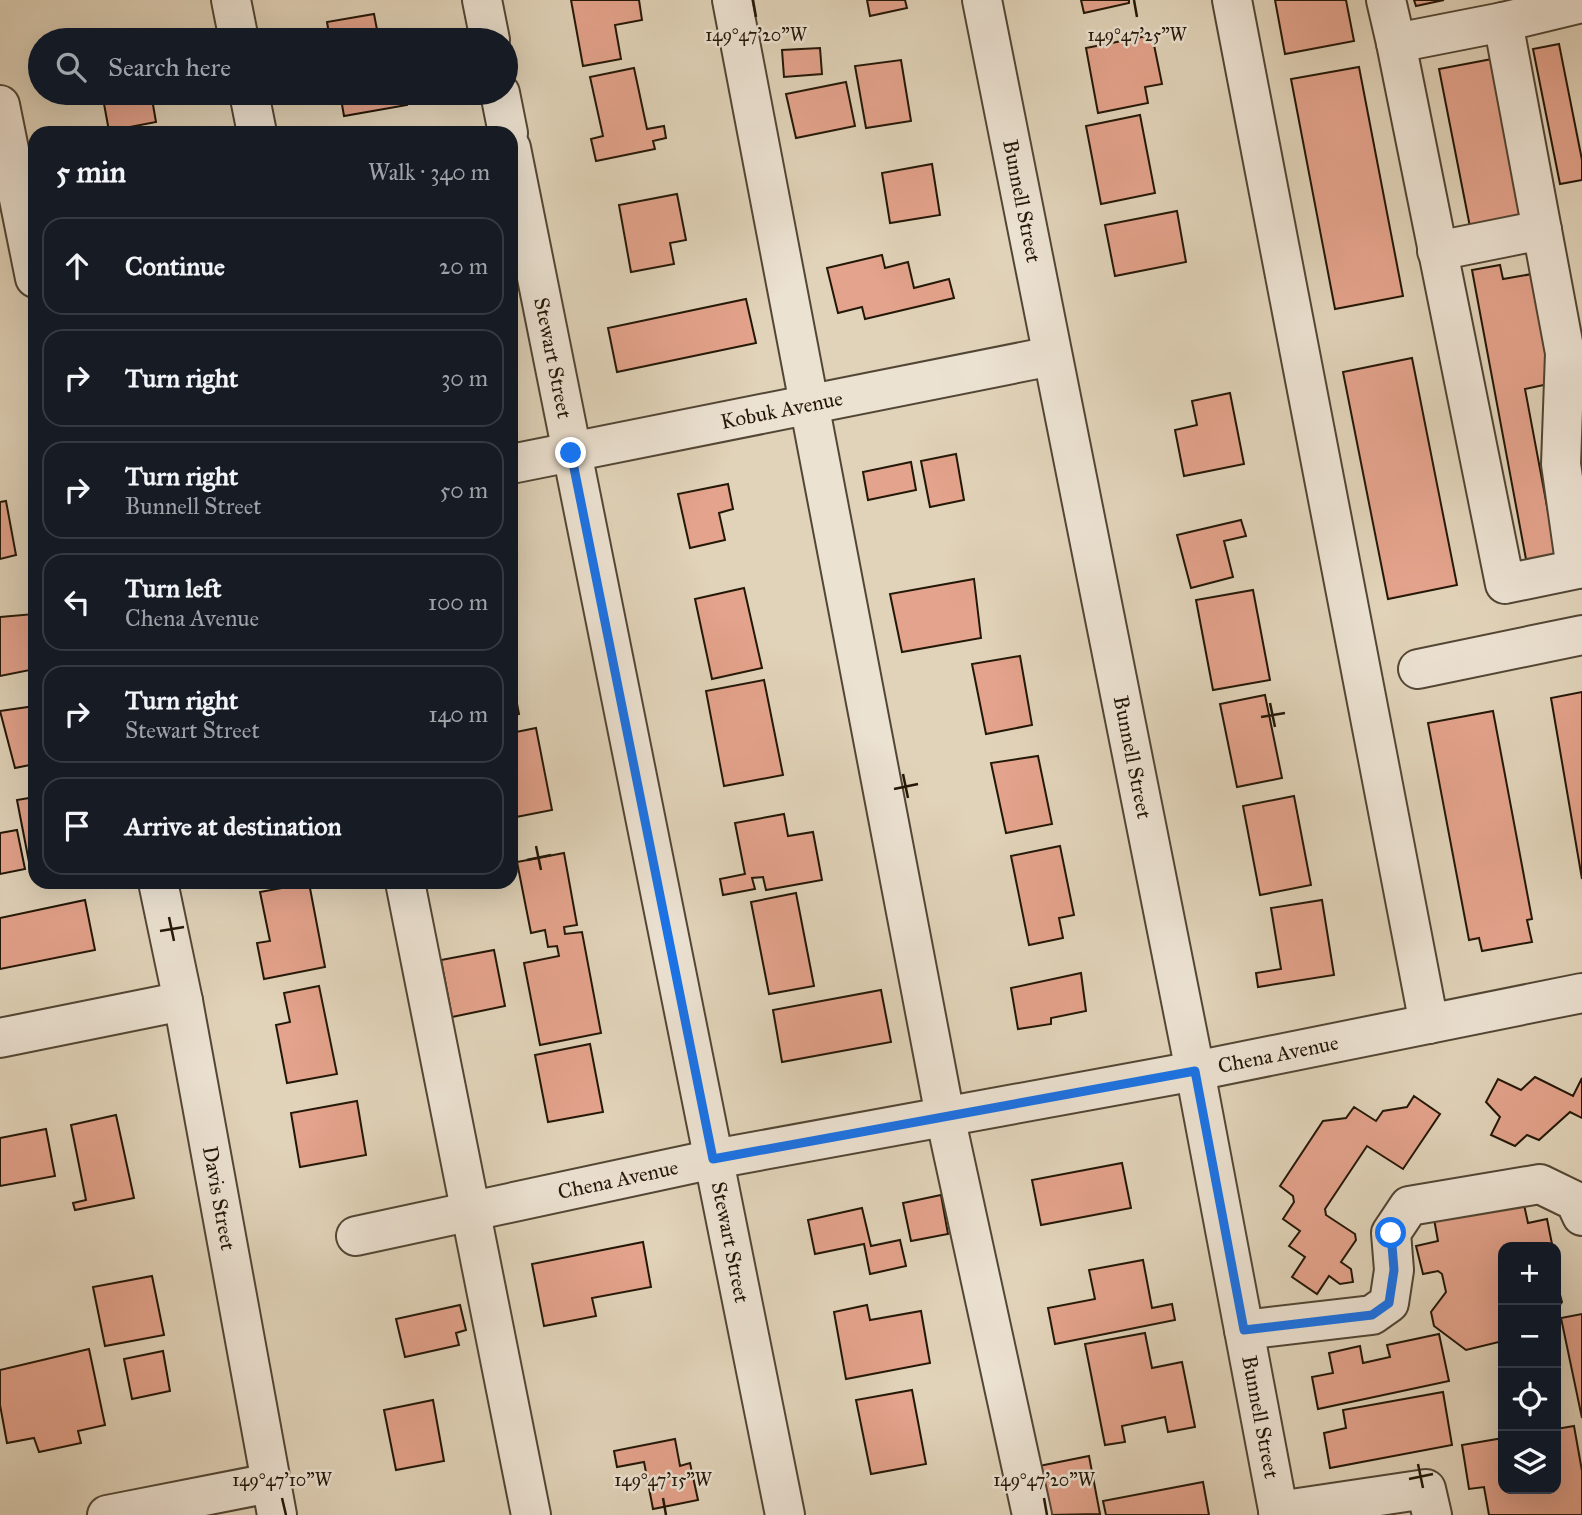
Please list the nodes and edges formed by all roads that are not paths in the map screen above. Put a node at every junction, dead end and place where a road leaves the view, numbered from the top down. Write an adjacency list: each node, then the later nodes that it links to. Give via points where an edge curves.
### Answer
1 (231, 0): 9 (street)
2 (482, 0): 10 (street)
3 (732, 0): 22 (street)
4 (982, 0): 21 (street, Bunnell Street)
5 (1232, 0): 32 (street)
6 (1386, 0): 11 (street)
7 (1582, 3): 8 (street)
8 (1503, 22): 11 (street); 18 (street)
9 (237, 28)
10 (488, 28)
11 (1396, 43): 20 (street)
12 (0, 105): 19 (street)
13 (251, 105): 15 (street)
14 (502, 105): 16 (street)
15 (256, 126)
16 (507, 126)
17 (518, 184): 23 (street, Stewart Street)
18 (1542, 230): 20 (street); 25 (street, via 1565,353 1561,464)
19 (28, 243)
20 (1437, 251): 25 (street, via 1505,584)
21 (1052, 356): 22 (street, Kobuk Avenue); 34 (street, Bunnell Street)
22 (809, 405): 23 (street, Kobuk Avenue); 35 (street)
23 (571, 453): 24 (street, Kobuk Avenue); 36 (street, Stewart Street)
24 (518, 463)
25 (1579, 569)
26 (1582, 635): 27 (street)
27 (1418, 669)
28 (159, 889): 31 (street, Davis Street)
29 (406, 889): 37 (street)
30 (1582, 993): 32 (street, Chena Avenue)
31 (183, 1001): 33 (street); 41 (street, Davis Street)
32 (1429, 1024): 34 (street, Chena Avenue)
33 (0, 1038)
34 (1195, 1071): 35 (street, Chena Avenue); 40 (street, Bunnell Street)
35 (945, 1116): 36 (street, Chena Avenue); 46 (street)
36 (713, 1159): 37 (street, Chena Avenue); 45 (street, Stewart Street)
37 (470, 1212): 39 (street, Chena Avenue); 44 (street)
38 (1582, 1216): 40 (street, via 1575,1200 1540,1184 1409,1206 1391,1233 1394,1270 1389,1303 1372,1315)
39 (356, 1236)
40 (1244, 1330): 42 (street, Bunnell Street)
41 (273, 1499): 43 (street)
42 (1278, 1513): 47 (street, via 1426,1489)
43 (107, 1515)
44 (531, 1515)
45 (785, 1515)
46 (1032, 1515)
47 (1432, 1515)

